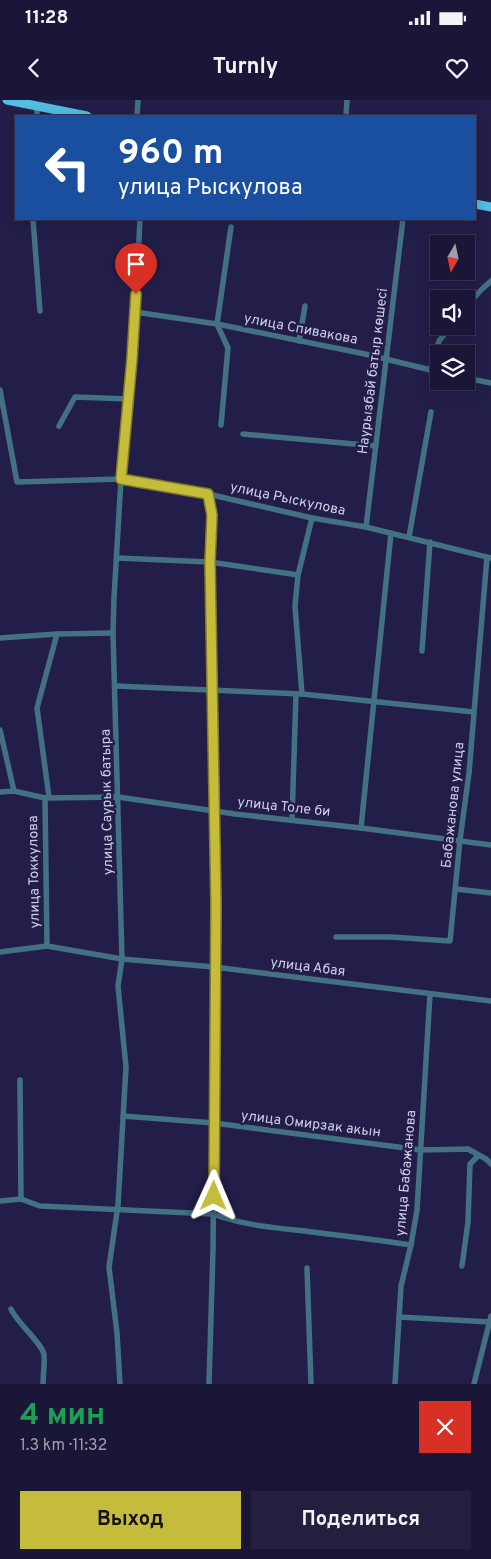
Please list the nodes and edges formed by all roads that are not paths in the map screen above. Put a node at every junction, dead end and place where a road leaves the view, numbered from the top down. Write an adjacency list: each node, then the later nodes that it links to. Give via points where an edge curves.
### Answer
1 (7, 100): 4 (main road)
2 (138, 100): 6 (street)
3 (348, 100): 7 (street)
4 (37, 112): 5 (main road)
5 (74, 115)
6 (137, 115)
7 (346, 115)
8 (476, 204): 9 (main road)
9 (491, 207)
10 (32, 220): 17 (street)
11 (140, 220): 18 (street, улица Саурык батыра)
12 (402, 220): 21 (street, Наурызбай батыр көшесі)
13 (231, 227): 19 (street)
14 (491, 281): 15 (street)
15 (475, 297)
16 (305, 306): 20 (street)
17 (40, 311)
18 (135, 312): 19 (street, улица Спивакова); 26 (street, улица Саурык батыра)
19 (217, 324): 20 (street, улица Спивакова); 28 (street, via 228,348)
20 (299, 341): 21 (street, улица Спивакова)
21 (386, 359): 22 (street, улица Спивакова); 31 (street, Наурызбай батыр көшесі)
22 (430, 370)
23 (475, 380): 24 (street)
24 (491, 383)
25 (0, 390): 32 (street, улица Рыскулова, via 17,482)
26 (129, 399): 29 (street, via 75,397); 32 (street, улица Саурык батыра)
27 (431, 412): 37 (street)
28 (221, 425)
29 (59, 426)
30 (242, 434): 31 (street)
31 (376, 446): 35 (street, Наурызбай батыр көшесі)
32 (121, 479): 33 (street, улица Рыскулова); 40 (street, улица Саурык батыра)
33 (208, 494): 34 (street, улица Рыскулова); 41 (street, via 212,515)
34 (312, 518): 35 (street, улица Рыскулова); 42 (street)
35 (366, 527): 36 (street, улица Рыскулова)
36 (392, 533): 37 (street, улица Рыскулова); 50 (street)
37 (409, 537): 38 (street, улица Рыскулова)
38 (430, 542): 39 (street, улица Рыскулова); 46 (street)
39 (489, 557): 51 (street, Бабажанова улица)
40 (117, 558): 41 (street); 44 (street, улица Саурык батыра)
41 (210, 562): 42 (street); 48 (street)
42 (298, 575): 49 (street, via 295,606)
43 (57, 634): 44 (street); 45 (street); 56 (street, улица Токкулова, via 37,708)
44 (114, 634): 47 (street, улица Саурык батыра)
45 (0, 637)
46 (422, 651)
47 (116, 686): 48 (street); 55 (street, улица Саурык батыра)
48 (213, 691): 49 (street); 57 (street)
49 (299, 694): 50 (street); 58 (street)
50 (374, 703): 51 (street); 59 (street)
51 (474, 712): 60 (street, Бабажанова улица)
52 (0, 730): 53 (street)
53 (14, 791): 54 (street, улица Толе би); 56 (street, улица Толе би)
54 (0, 792)
55 (118, 797): 56 (street, улица Толе би); 57 (street, улица Толе би); 67 (street, улица Саурык батыра)
56 (47, 798): 65 (street, улица Токкулова)
57 (214, 810): 58 (street, улица Толе би); 68 (street)
58 (292, 820): 59 (street, улица Толе би)
59 (361, 828): 60 (street, улица Толе би)
60 (460, 840): 61 (street, улица Толе би); 62 (street, Бабажанова улица)
61 (491, 845)
62 (456, 889): 63 (street); 64 (street, Бабажанова улица, via 450,941)
63 (491, 893)
64 (336, 937)
65 (47, 946): 66 (street, улица Абая); 67 (street, улица Абая)
66 (0, 952)
67 (122, 959): 68 (street, улица Абая); 72 (street, улица Саурык батыра, via 118,986 126,1067)
68 (214, 967): 69 (street, улица Абая); 73 (street)
69 (430, 994): 70 (street, улица Абая); 74 (street, улица Бабажанова)
70 (491, 1001)
71 (20, 1080): 77 (street)
72 (123, 1116): 73 (street, улица Омирзак акын); 79 (street, улица Саурык батыра)
73 (214, 1123): 74 (street, улица Омирзак акын); 80 (street)
74 (421, 1150): 75 (street, улица Омирзак акын, via 468,1149); 81 (street, улица Бабажанова)
75 (478, 1156): 76 (street, улица Омирзак акын); 82 (street, via 470,1164 468,1222)
76 (491, 1164)
77 (22, 1199): 78 (street); 79 (street, via 40,1206)
78 (0, 1201)
79 (118, 1209): 80 (street); 88 (street, улица Саурык батыра, via 109,1267)
80 (213, 1214): 81 (street, via 260,1226); 89 (street)
81 (411, 1245): 85 (street, улица Бабажанова, via 401,1286)
82 (462, 1266)
83 (307, 1268): 90 (street)
84 (11, 1309): 87 (street, via 44,1355)
85 (400, 1318): 86 (street); 91 (street, улица Бабажанова)
86 (490, 1320): 92 (street)
87 (42, 1384)
88 (120, 1384)
89 (209, 1384)
90 (311, 1384)
91 (395, 1384)
92 (474, 1384)

